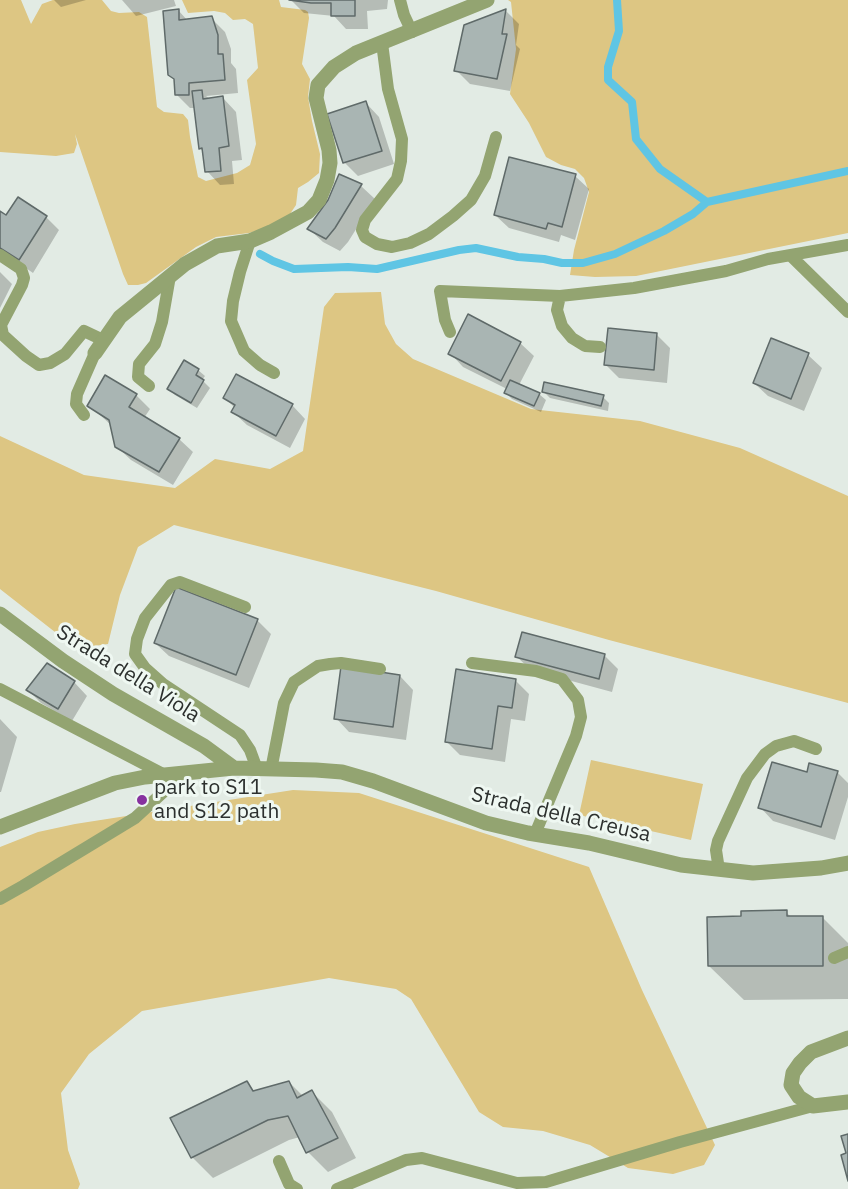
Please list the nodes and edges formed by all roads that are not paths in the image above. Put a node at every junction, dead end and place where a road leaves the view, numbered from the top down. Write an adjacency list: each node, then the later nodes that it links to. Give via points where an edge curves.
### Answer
1 (400, 0): 3 (lane)
2 (487, 0): 3 (street)
3 (412, 32): 4 (street)
4 (382, 43): 5 (lane, via 388,89 402,139 401,161 397,179 365,220 365,237 392,247 410,243 453,216 471,200 485,176); 6 (street, via 334,67 318,85 316,98 330,163 319,200 296,220)
5 (496, 137)
6 (250, 241): 10 (street, via 217,246); 16 (lane, via 231,321 244,351)
7 (848, 245): 9 (lane)
8 (0, 255): 14 (lane, via 21,269 24,278 1,326 3,335 39,364 50,363 65,354 84,331)
9 (790, 255): 11 (lane, via 634,288); 12 (lane)
10 (170, 276): 14 (street, via 120,317); 17 (lane, via 162,322 154,344 139,364 138,377)
11 (560, 296): 13 (lane, via 440,291); 15 (lane, via 556,310 562,326 585,346)
12 (848, 312)
13 (450, 332)
14 (99, 347): 18 (lane, via 77,394 76,404)
15 (600, 347)
16 (274, 373)
17 (149, 386)
18 (84, 415)
19 (245, 607): 26 (lane, via 180,582 171,585 145,618 135,654 163,684 240,735)
20 (0, 614): 25 (street, Strada della Viola, via 71,667)
21 (472, 663): 30 (lane, via 536,671 562,679 578,700 581,717 576,736)
22 (380, 669): 26 (lane, via 330,664 318,666 294,682)
23 (0, 689): 28 (lane)
24 (816, 749): 32 (lane, via 794,741 765,754 747,778 718,841)
25 (234, 768): 26 (street, Strada della Creusa); 27 (street, Strada della Creusa)
26 (264, 770): 30 (street, Strada della Creusa, via 342,772 486,823)
27 (183, 774): 28 (street, Strada della Creusa); 33 (lane, via 135,818)
28 (167, 776): 29 (street, Strada della Creusa, via 115,783)
29 (0, 827)
30 (535, 834): 32 (street, Strada della Creusa)
31 (848, 863): 32 (street, Strada della Creusa, via 753,873)
32 (719, 870)
33 (0, 898)
34 (848, 952): 35 (lane)
35 (834, 958)
36 (848, 1038): 38 (street, via 811,1052 793,1073 791,1085 799,1097)
37 (848, 1102): 38 (street)
38 (813, 1106): 41 (lane, via 546,1182 517,1183 422,1158 406,1160)
39 (279, 1161): 40 (lane, via 289,1184)
40 (297, 1189)
41 (337, 1189)

